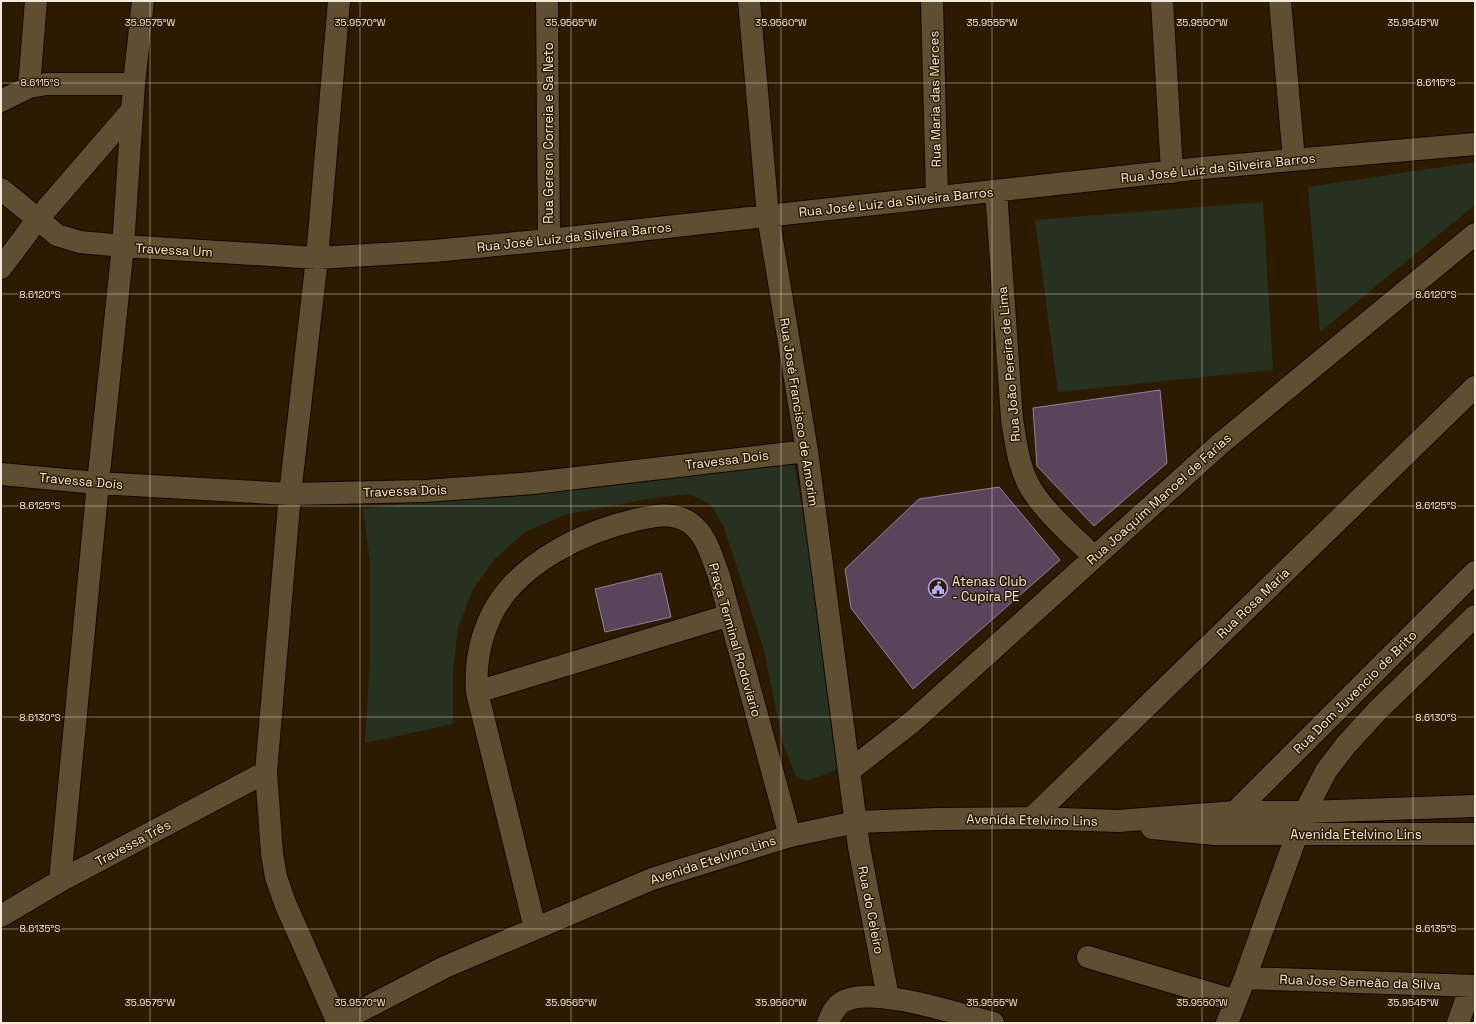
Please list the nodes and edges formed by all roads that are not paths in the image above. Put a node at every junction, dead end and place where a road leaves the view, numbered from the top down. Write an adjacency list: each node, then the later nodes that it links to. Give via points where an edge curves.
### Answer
1 (36, 1): 10 (street)
2 (144, 1): 9 (street)
3 (339, 1): 24 (street)
4 (547, 1): 22 (street, Rua Gerson Correia e Sa Neto)
5 (749, 1): 19 (street, Rua José Francisco de Amorim)
6 (932, 1): 18 (street, Rua Maria das Merces)
7 (1162, 1): 15 (street)
8 (1280, 1): 14 (street)
9 (134, 84): 10 (street, via 75,83); 12 (street)
10 (29, 87): 11 (street)
11 (1, 101)
12 (132, 110): 20 (street); 23 (street)
13 (1475, 144): 14 (street, Rua José Luiz da Silveira Barros)
14 (1294, 160): 15 (street, Rua José Luiz da Silveira Barros)
15 (1172, 172): 17 (street, Rua José Luiz da Silveira Barros)
16 (1, 189): 20 (street, Travessa Um)
17 (996, 191): 18 (street, Rua José Luiz da Silveira Barros); 31 (street, Rua João Pereira de Lima, via 1012,419 1023,472 1033,492 1052,515)
18 (937, 197): 19 (street, Rua José Luiz da Silveira Barros)
19 (768, 216): 22 (street, Rua José Luiz da Silveira Barros); 27 (street, Rua José Francisco de Amorim)
20 (37, 220): 23 (street, Travessa Um, via 57,235 80,242); 25 (street)
21 (1475, 234): 31 (street, Rua Joaquim Manoel de Farias, via 1220,444)
22 (549, 240): 24 (street, Rua José Luiz da Silveira Barros, via 434,251)
23 (122, 246): 24 (street, Travessa Um); 29 (street)
24 (317, 258): 30 (street)
25 (1, 268)
26 (1475, 387): 41 (street, Rua Rosa Maria)
27 (807, 451): 30 (street, Travessa Dois, via 533,483 425,491); 36 (street, Rua José Francisco de Amorim)
28 (1, 474): 29 (street, Travessa Dois)
29 (98, 483): 30 (street, Travessa Dois); 47 (street)
30 (290, 494): 37 (street)
31 (1094, 557): 36 (street, Rua Joaquim Manoel de Farias, via 912,722)
32 (1475, 572): 39 (street, Rua Dom Juvencio de Brito)
33 (730, 615): 35 (street); 35 (street, Praça Terminal Rodoviario, via 708,547 700,532 691,524 680,518 668,516 621,523 560,548 527,572 509,590 493,612 479,650); 46 (street, Praça Terminal Rodoviario)
34 (1475, 616): 40 (street, via 1378,710 1346,745 1326,771)
35 (477, 692): 49 (street, Praça Terminal Rodoviario)
36 (848, 771): 43 (street, Rua José Francisco de Amorim)
37 (266, 772): 47 (street, Travessa Três); 55 (street, via 276,877)
38 (1475, 806): 40 (street, Avenida Etelvino Lins)
39 (1235, 812): 40 (street, Avenida Etelvino Lins); 42 (street, Avenida Etelvino Lins)
40 (1305, 812): 45 (street)
41 (1032, 818): 42 (street, Avenida Etelvino Lins); 43 (street, Avenida Etelvino Lins)
42 (1118, 821): 45 (street, Avenida Etelvino Lins, via 1182,832)
43 (856, 822): 46 (street, Avenida Etelvino Lins); 53 (street, Rua do Celeiro)
44 (1475, 834): 45 (street, Avenida Etelvino Lins)
45 (1297, 835): 51 (street)
46 (790, 836): 49 (street, Avenida Etelvino Lins, via 652,879)
47 (60, 881): 48 (street, Travessa Três)
48 (1, 916)
49 (535, 928): 55 (street, Avenida Etelvino Lins, via 445,967)
50 (1088, 957): 54 (street)
51 (1245, 978): 52 (street, Rua Jose Semeão da Silva); 54 (street)
52 (1473, 986): 59 (street)
53 (888, 997): 56 (street, via 862,996 841,1002 833,1010); 57 (street)
54 (1236, 1000): 58 (street)
55 (338, 1023)
56 (828, 1023)
57 (993, 1023)
58 (1227, 1023)
59 (1458, 1023)

